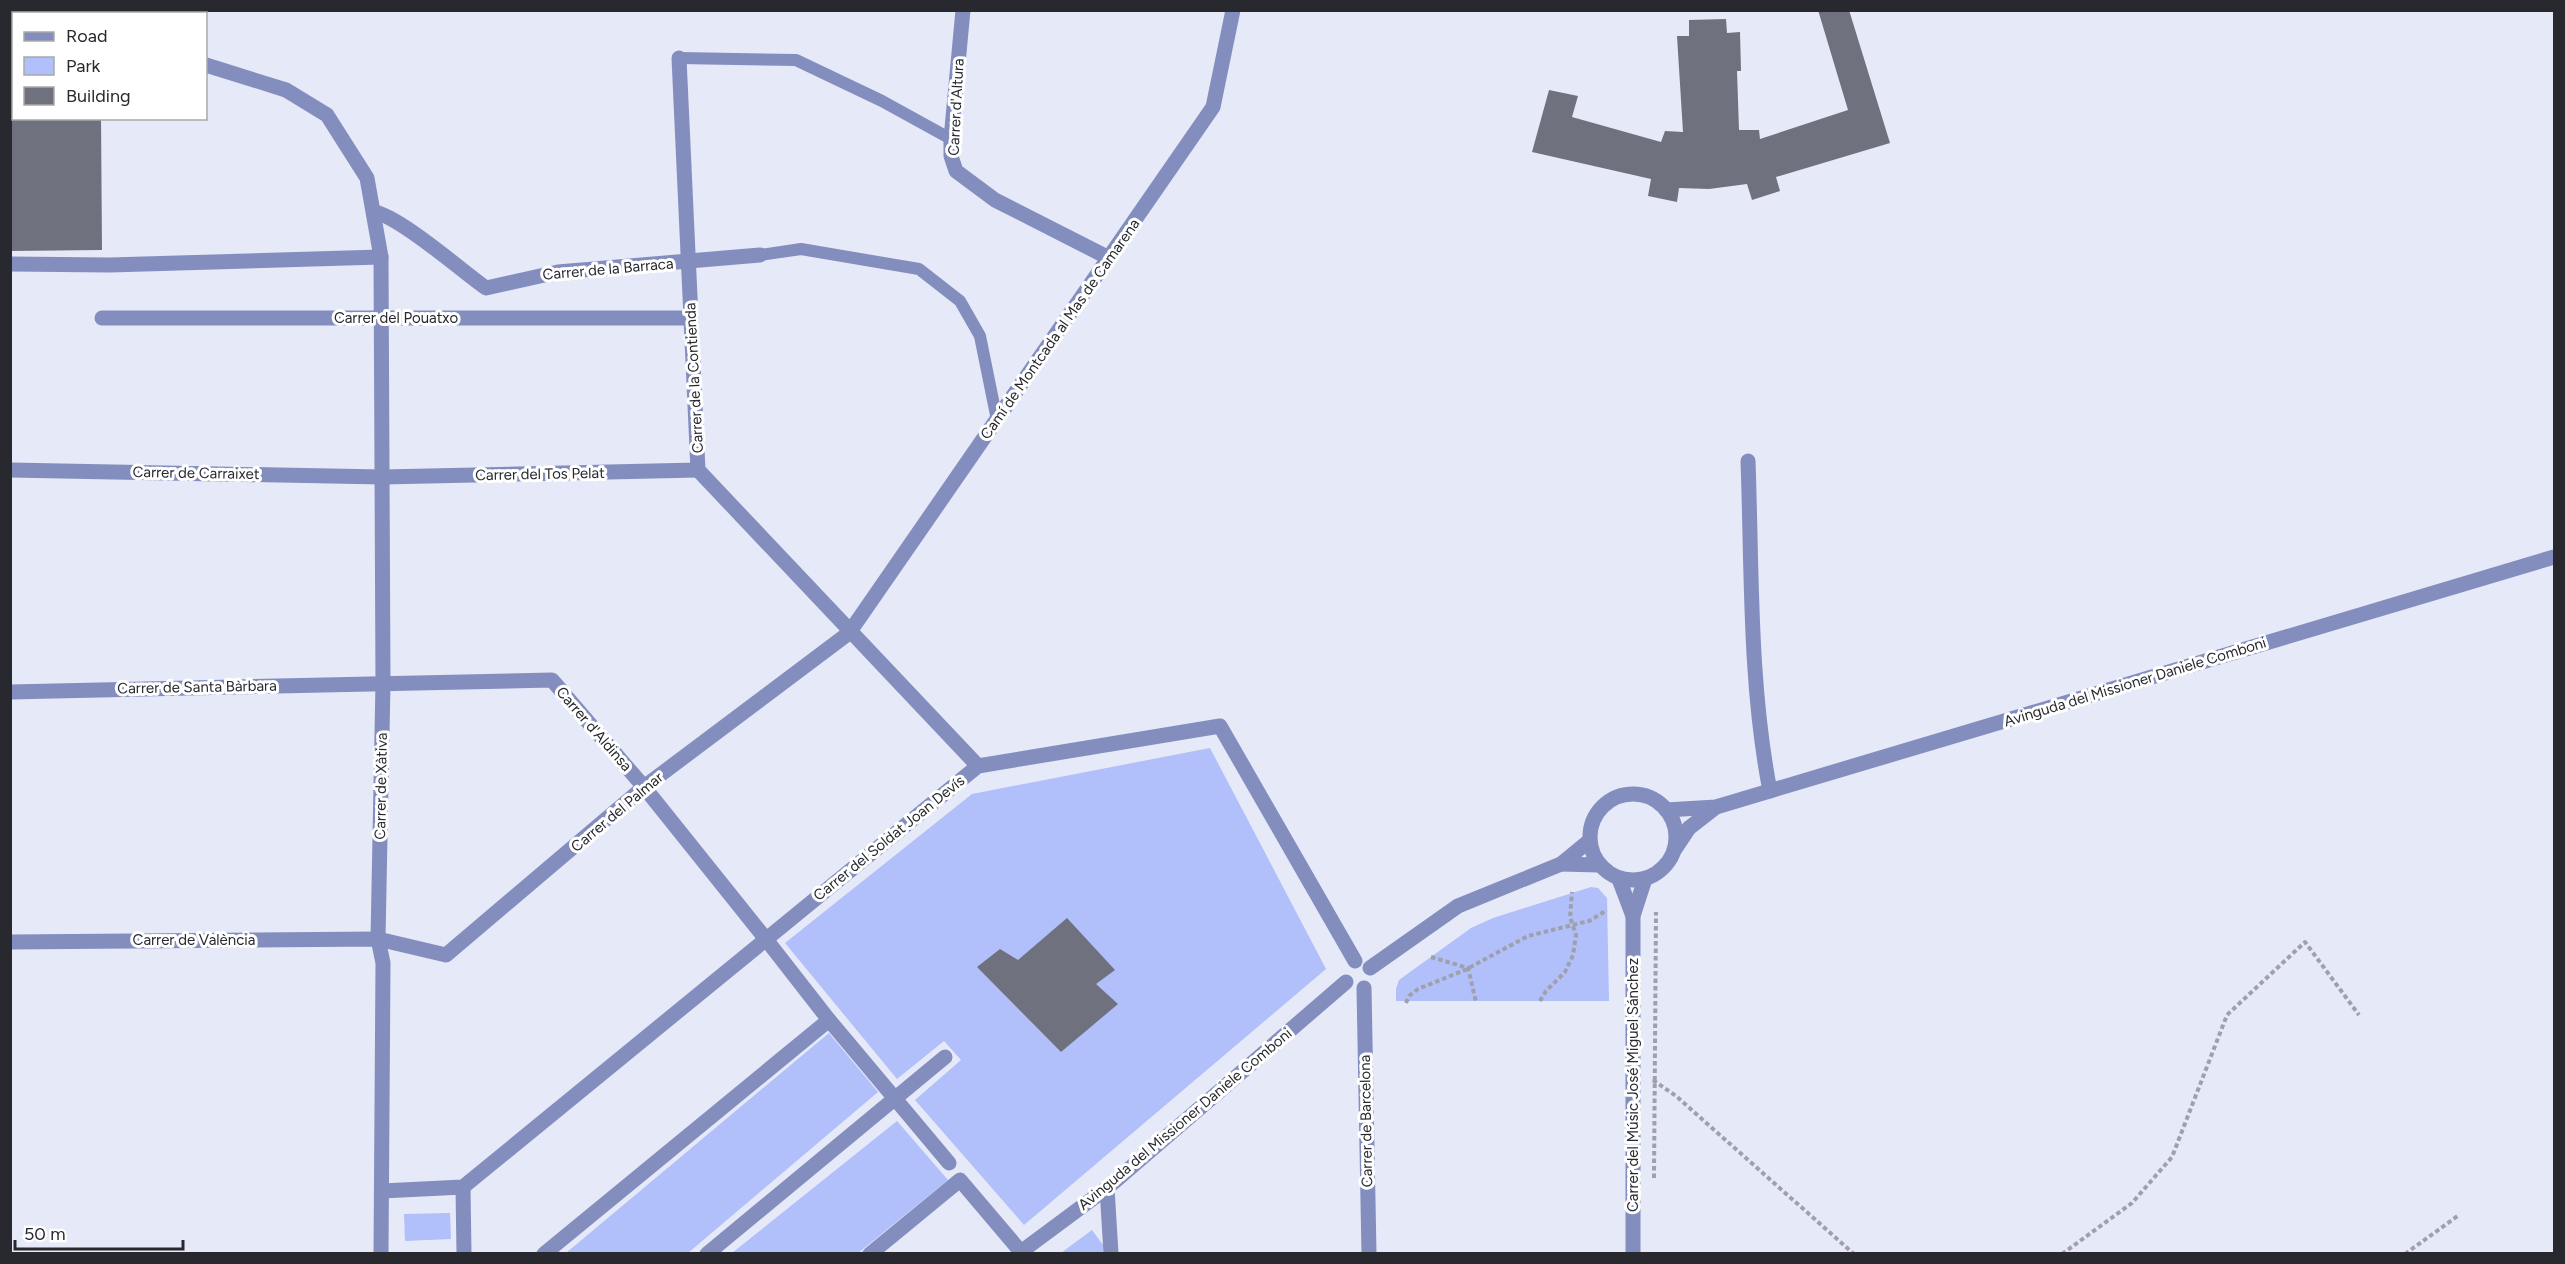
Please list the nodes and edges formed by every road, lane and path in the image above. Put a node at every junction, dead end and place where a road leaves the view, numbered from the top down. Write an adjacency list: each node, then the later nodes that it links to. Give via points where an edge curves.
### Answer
1 (963, 10): 5 (street, Carrer d'Altura)
2 (1233, 10): 9 (street, Camí de Montcada al Mas de Camarena, via 1214,107)
3 (679, 58): 5 (lane, via 796,60 882,101); 10 (street, Carrer de la Contienda)
4 (207, 65): 6 (street, Carrer de Xàtiva, via 286,90 327,115 368,178)
5 (951, 140): 9 (street, Carrer d'Altura, via 956,171 971,183 995,200)
6 (374, 212): 8 (street, Carrer de Xàtiva); 10 (street, Carrer de la Barraca, via 400,225 486,288 558,272)
7 (760, 255): 10 (street, Carrer de la Barraca); 15 (lane, via 801,249 919,268 960,301 980,336)
8 (381, 257): 11 (street); 13 (street, Carrer de Xàtiva)
9 (1109, 258): 15 (street, Camí de Montcada al Mas de Camarena)
10 (688, 262): 14 (street, Carrer de la Contienda)
11 (10, 264)
12 (102, 318): 13 (street, Carrer del Pouatxo)
13 (381, 318): 14 (street, Carrer del Pouatxo); 19 (street, Carrer de Xàtiva)
14 (691, 318): 18 (street, Carrer de la Contienda)
15 (997, 420): 21 (street, Camí de Montcada al Mas de Camarena)
16 (1748, 461): 26 (street, via 1761,746)
17 (10, 470): 19 (street, Carrer de Carraixet)
18 (698, 470): 19 (street, Carrer del Tos Pelat); 21 (street, Carrer de la Contienda)
19 (382, 477): 22 (street, Carrer de Xàtiva)
20 (2554, 557): 26 (street, Avinguda del Missioner Daniele Comboni)
21 (849, 633): 24 (street, Carrer de la Contienda); 25 (street, Carrer del Palmar)
22 (383, 683): 23 (street, Carrer de Santa Bàrbara); 25 (street, Carrer d'Aldinsa, via 552,680); 40 (street, Carrer de Xàtiva)
23 (10, 692)
24 (978, 766): 39 (street, Carrer del Soldat Joan Devís); 43 (street, Carrer del Soldat Joan Devís, via 1220,726)
25 (644, 787): 39 (street, Carrer d'Aldinsa); 40 (street, Carrer del Palmar, via 446,955)
26 (1770, 791): 27 (street, Avinguda del Missioner Daniele Comboni)
27 (1716, 807): 28 (street, Avinguda del Missioner Daniele Comboni); 30 (street, Avinguda del Missioner Daniele Comboni, via 1689,828)
28 (1666, 810): 29 (street, via 1643,795 1616,797 1595,814); 30 (street, via 1674,822)
29 (1589, 841): 31 (street); 32 (street)
30 (1674, 850): 33 (street, via 1668,863)
31 (1562, 864): 32 (street); 44 (street, via 1458,906)
32 (1599, 865): 34 (street)
33 (1651, 876): 34 (street, via 1631,881); 37 (street, Carrer del Músic José Miguel Sánchez); 55 (path, via 1655,923)
34 (1619, 879): 37 (street, Carrer del Músic José Miguel Sánchez)
35 (1572, 892): 38 (path, via 1570,917)
36 (1607, 910): 38 (path, via 1589,921)
37 (1633, 916): 53 (street, Carrer del Músic José Miguel Sánchez)
38 (1574, 924): 45 (path, via 1528,936); 49 (path, via 1576,943 1569,965)
39 (765, 938): 52 (street, Carrer d'Aldinsa); 59 (street, Carrer del Soldat Joan Devís)
40 (378, 939): 41 (street, Carrer de València); 61 (street, Carrer de Xàtiva, via 383,963)
41 (10, 942)
42 (1431, 957): 45 (path)
43 (1355, 961): 44 (street); 46 (street, via 1345,969)
44 (1370, 968): 47 (street, via 1371,982)
45 (1468, 968): 48 (path); 50 (path, via 1418,989)
46 (1346, 982): 47 (street, via 1356,989); 60 (street, Avinguda del Missioner Daniele Comboni)
47 (1364, 988): 70 (street, Carrer de Barcelona)
48 (1476, 1002)
49 (1540, 1002)
50 (1406, 1003)
51 (2359, 1015): 73 (path, via 2305,942 2227,1015 2172,1157 2132,1203)
52 (829, 1020): 56 (street, Carrer d'Aldinsa); 66 (street)
53 (1634, 1052): 55 (path); 71 (street, Carrer del Músic José Miguel Sánchez)
54 (945, 1057): 56 (street)
55 (1654, 1081): 58 (path); 72 (path, via 1676,1096)
56 (896, 1098): 57 (street, Carrer d'Aldinsa); 67 (street)
57 (949, 1163)
58 (1654, 1184)
59 (463, 1186): 61 (street); 65 (street)
60 (1107, 1188): 63 (street, Avinguda del Missioner Daniele Comboni); 69 (street)
61 (382, 1191): 64 (street, Carrer de Xàtiva)
62 (2459, 1215): 74 (path)
63 (1020, 1253): 68 (street, via 960,1180)
64 (381, 1254)
65 (464, 1254)
66 (544, 1254)
67 (707, 1254)
68 (870, 1254)
69 (1111, 1254)
70 (1369, 1254)
71 (1633, 1254)
72 (1854, 1254)
73 (2062, 1254)
74 (2405, 1254)

